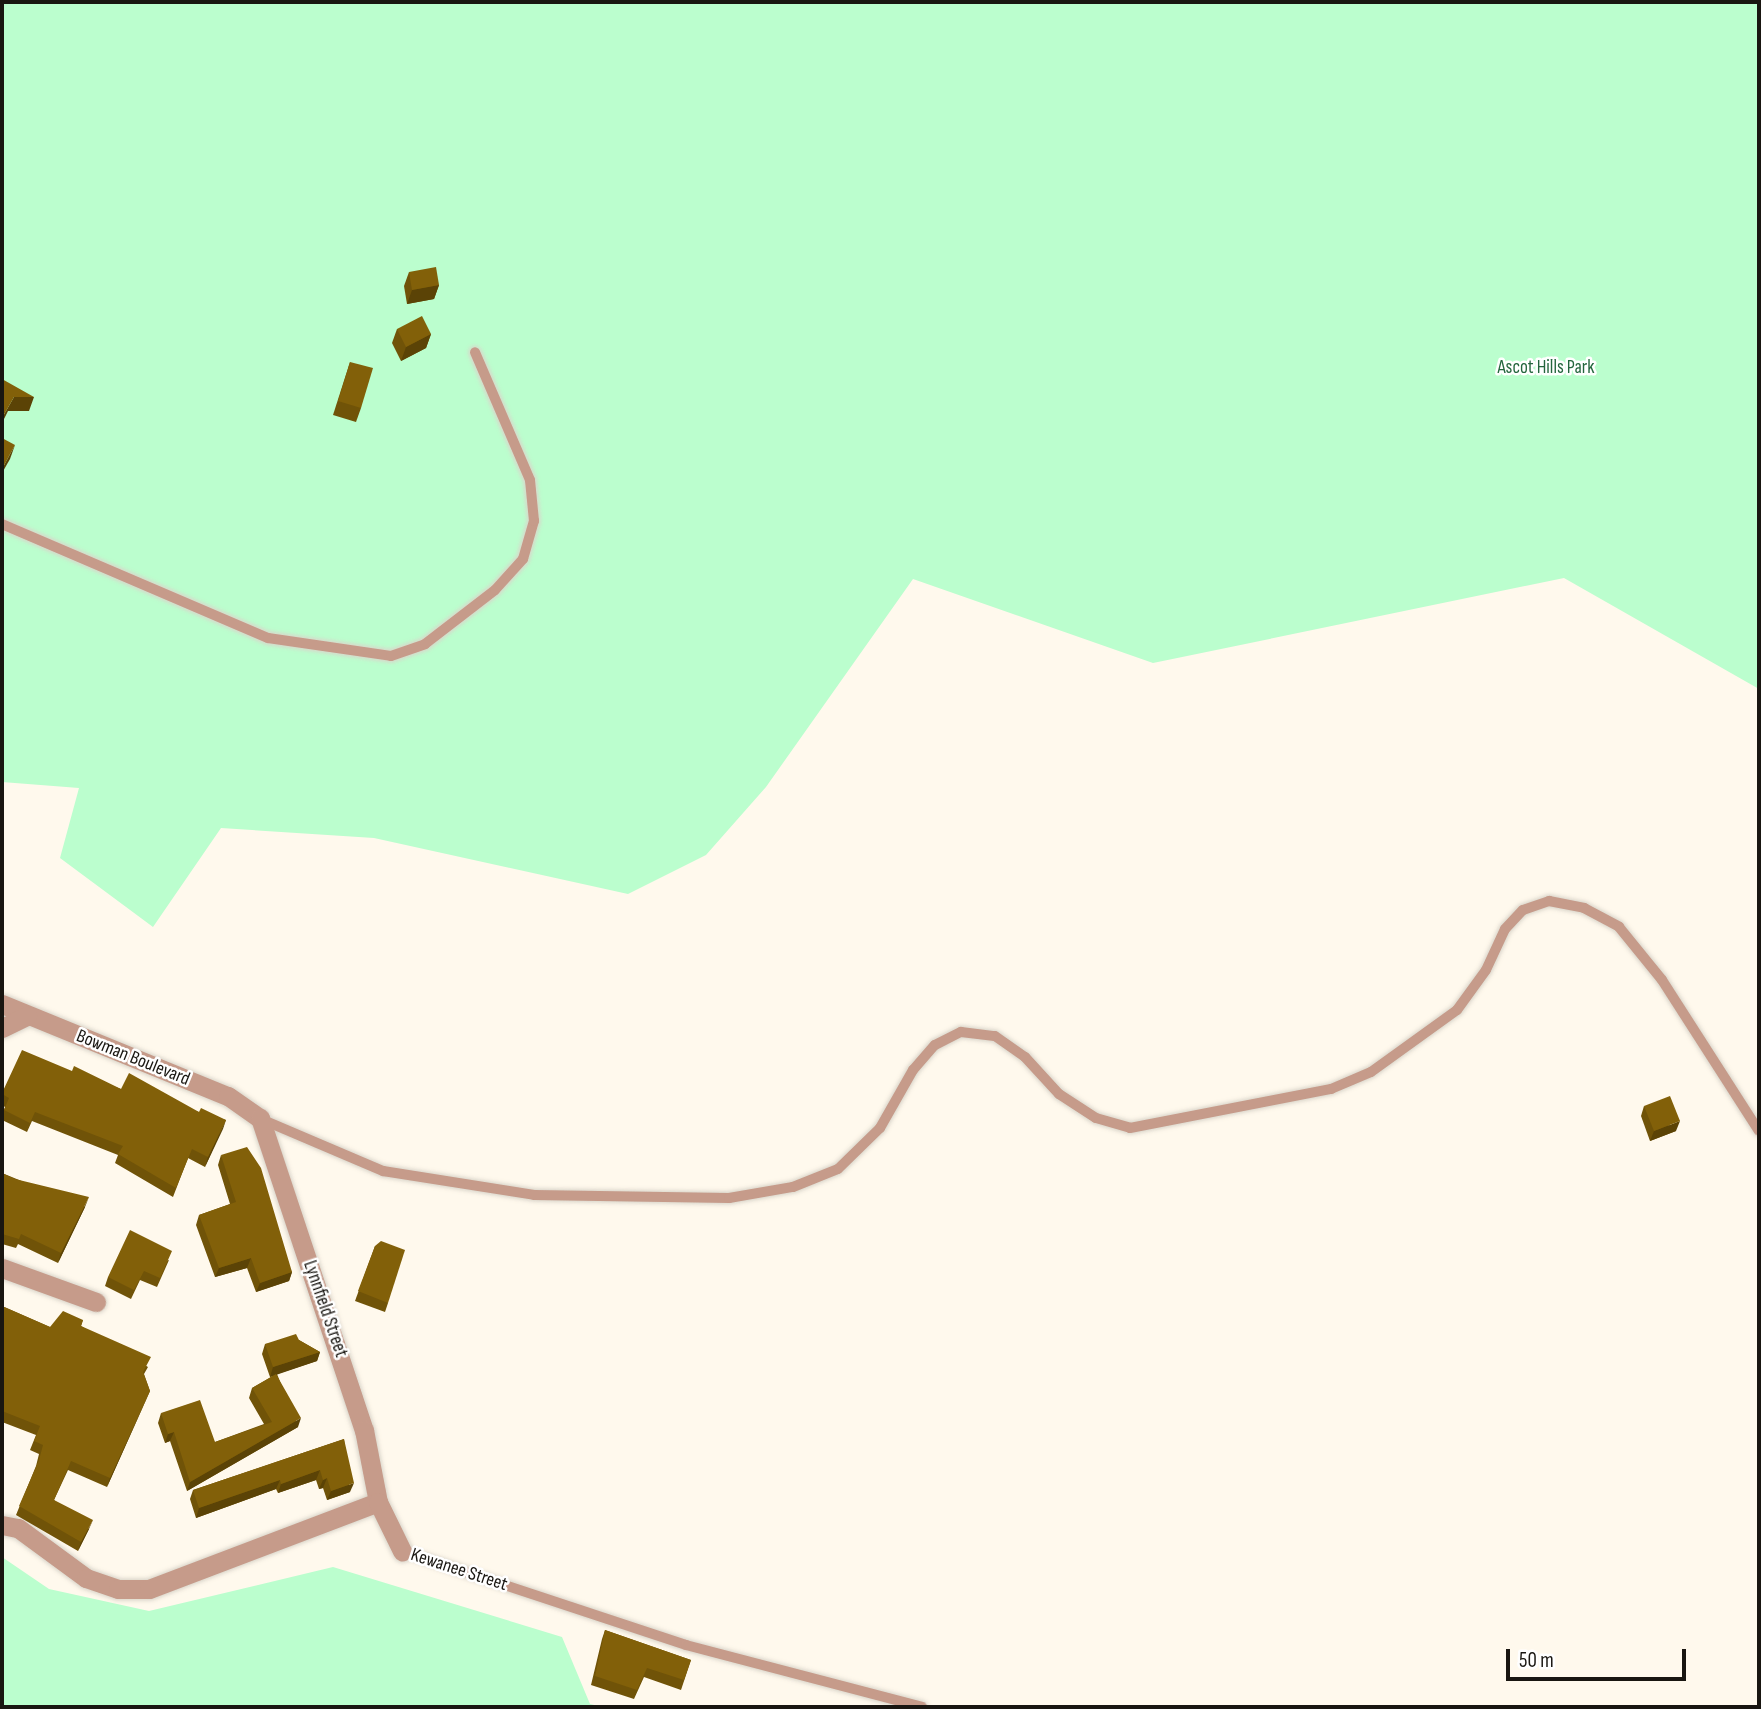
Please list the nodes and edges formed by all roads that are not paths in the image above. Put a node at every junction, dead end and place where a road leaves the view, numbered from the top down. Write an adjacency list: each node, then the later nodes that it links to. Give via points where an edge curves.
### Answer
1 (475, 352): 2 (lane, via 530,480 534,521 523,559 495,590 425,644 391,656 268,638)
2 (2, 524)
3 (2, 1004): 4 (street, Bowman Boulevard)
4 (27, 1016): 5 (street); 6 (street, Bowman Boulevard, via 228,1096)
5 (2, 1028)
6 (260, 1118): 7 (lane, via 383,1171 534,1195 741,1196 793,1187 838,1169 880,1128 913,1070 934,1045 961,1032 995,1036 1026,1057 1059,1094 1096,1118 1130,1128 1331,1089 1371,1072 1457,1010 1486,970 1504,929 1523,910 1549,901 1584,908 1616,923 1662,980); 10 (street, Lynnfield Street, via 356,1405)
7 (1759, 1131)
8 (2, 1268): 9 (street)
9 (96, 1302)
10 (378, 1502): 11 (street, via 149,1589 118,1590 86,1578 18,1528); 12 (street, Kewanee Street)
11 (2, 1525)
12 (402, 1551): 13 (lane, Kewanee Street, via 686,1645)
13 (922, 1707)

